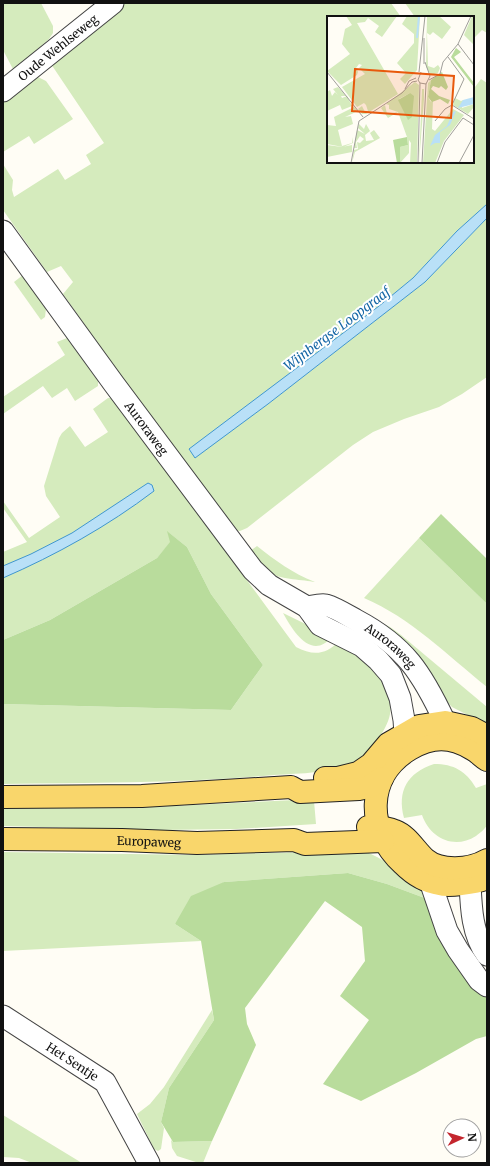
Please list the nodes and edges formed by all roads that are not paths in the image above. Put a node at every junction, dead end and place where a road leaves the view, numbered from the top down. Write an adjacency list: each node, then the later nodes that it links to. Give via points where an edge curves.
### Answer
1 (113, 3): 2 (street, Oude Wehlseweg)
2 (3, 91)
3 (3, 231): 4 (street, Auroraweg, via 253,570 268,585)
4 (307, 607): 5 (street, Auroraweg, via 325,605 375,630 396,646 431,692); 7 (street, Auroraweg, via 320,625 362,646 391,675 400,698)
5 (445, 722): 6 (main road, via 472,728); 7 (main road, via 419,726)
6 (487, 736)
7 (405, 743): 8 (main road, via 437,739 456,741 473,749); 9 (main road, via 388,744)
8 (487, 760)
9 (376, 771): 10 (main road, via 369,787 359,789 300,792 292,787 142,796); 11 (main road, via 376,810)
10 (3, 797)
11 (381, 834): 12 (main road, Europaweg, via 303,831 294,840 197,843); 13 (main road, Europaweg, via 396,831 425,859 434,864); 14 (main road, via 394,856 412,872)
12 (3, 839)
13 (478, 872): 14 (main road, via 440,884); 15 (street, via 471,905 476,932)
14 (430, 881): 16 (street, via 447,931 479,980)
15 (487, 955)
16 (487, 986)
17 (3, 1016): 18 (street, Het Sentje, via 105,1082)
18 (149, 1163)

